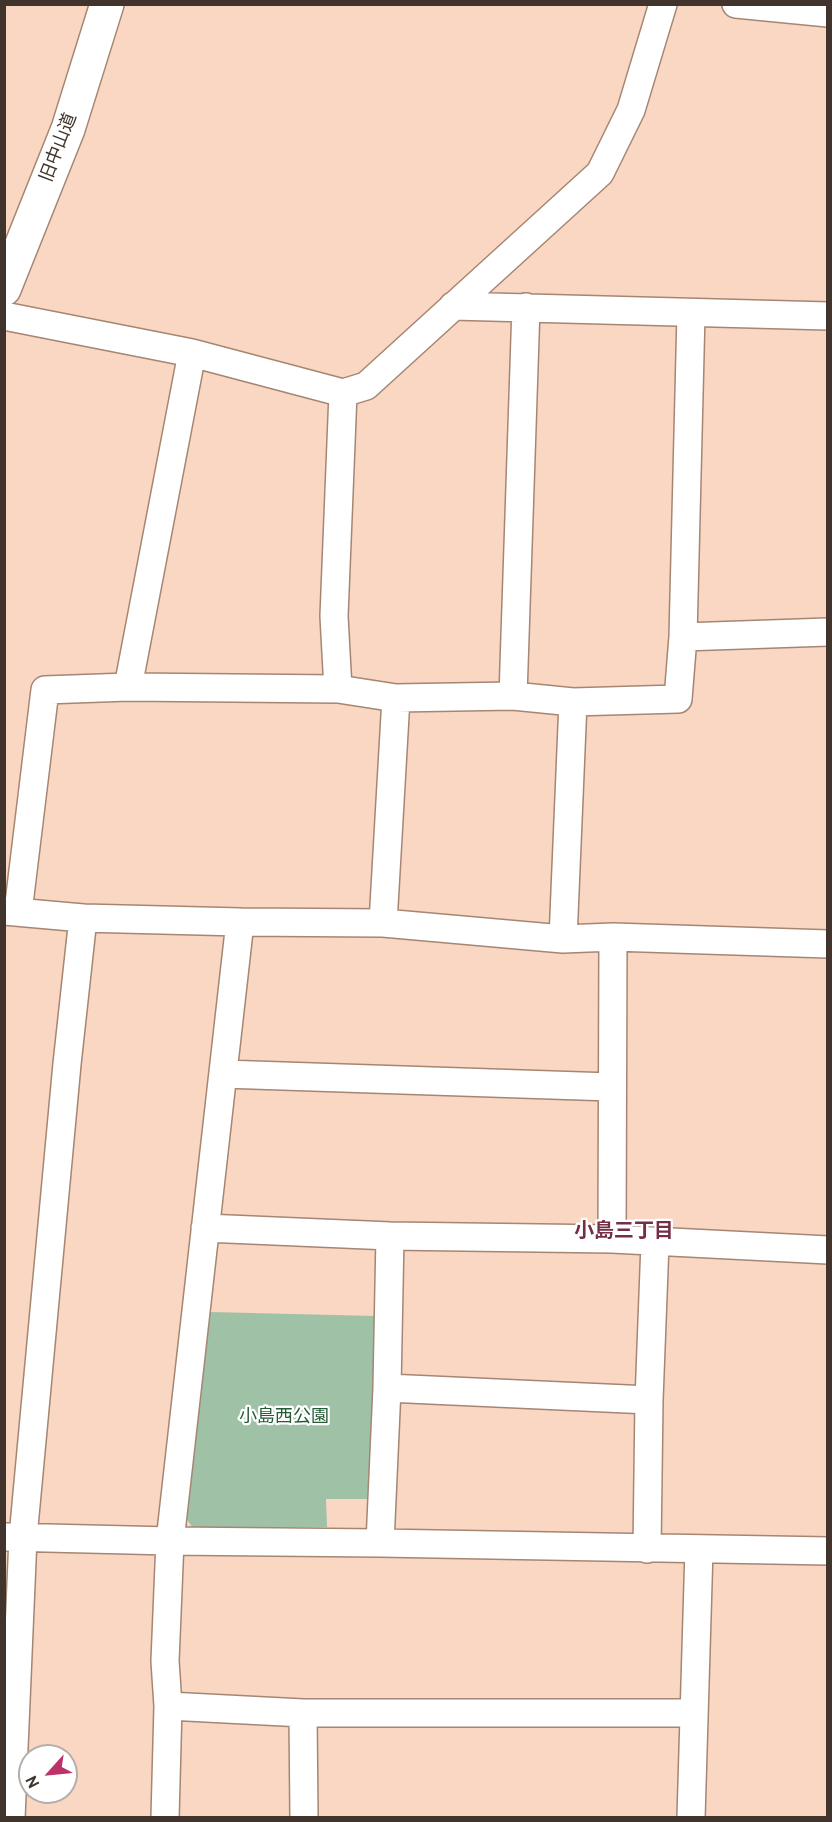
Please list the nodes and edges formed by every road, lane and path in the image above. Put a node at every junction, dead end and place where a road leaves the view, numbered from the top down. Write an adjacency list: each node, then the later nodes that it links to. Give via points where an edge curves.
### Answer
1 (107, 4): 5 (main road, 旧中山道, via 68,129)
2 (663, 4): 6 (street, via 631,110 600,173)
3 (736, 4): 4 (street)
4 (828, 13)
5 (4, 289)
6 (453, 306): 7 (street); 12 (street, via 366,386)
7 (526, 307): 8 (street); 17 (street)
8 (691, 313): 10 (street); 14 (street)
9 (4, 316): 11 (street)
10 (828, 316)
11 (192, 353): 12 (street); 15 (street)
12 (343, 393): 16 (street, via 334,616)
13 (828, 632): 14 (street)
14 (683, 637): 19 (street, via 678,699)
15 (128, 687): 16 (street); 20 (street, via 45,690)
16 (338, 688): 18 (street)
17 (513, 696): 18 (street); 19 (street)
18 (396, 698): 23 (street)
19 (573, 702): 25 (street)
20 (11, 912): 21 (street)
21 (83, 918): 22 (street); 36 (street)
22 (240, 922): 23 (street); 27 (street)
23 (383, 923): 25 (street)
24 (614, 937): 25 (street); 26 (street); 28 (street)
25 (563, 939)
26 (828, 944)
27 (223, 1074): 28 (street); 29 (street)
28 (611, 1087): 31 (street)
29 (205, 1228): 30 (street); 37 (street)
30 (390, 1236): 31 (street); 34 (street)
31 (612, 1239): 32 (street)
32 (655, 1243): 33 (street); 35 (street)
33 (828, 1250)
34 (387, 1388): 35 (street); 38 (street)
35 (648, 1400): 39 (street)
36 (14, 1537): 37 (street); 45 (street)
37 (170, 1541): 38 (street); 42 (street, via 165,1661)
38 (380, 1543): 39 (street)
39 (647, 1549): 40 (street)
40 (699, 1549): 41 (street); 44 (street)
41 (828, 1551)
42 (168, 1706): 43 (street); 46 (street)
43 (303, 1713): 44 (street); 47 (street)
44 (694, 1713): 48 (street)
45 (11, 1818)
46 (165, 1818)
47 (304, 1818)
48 (691, 1818)

